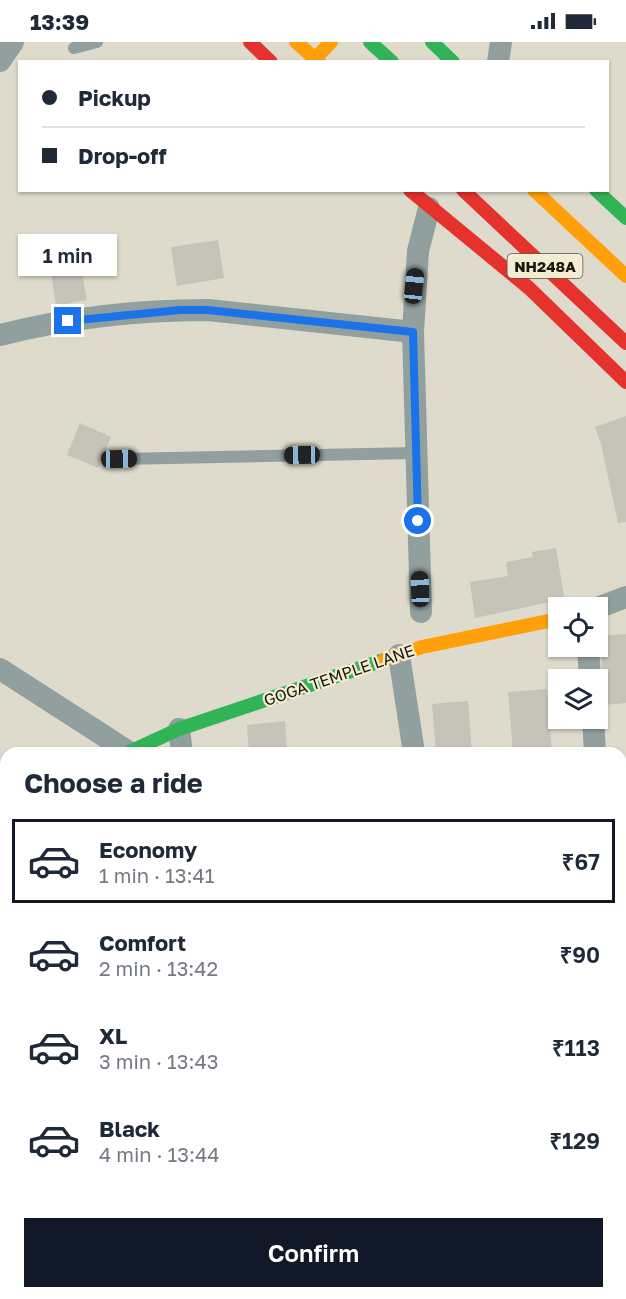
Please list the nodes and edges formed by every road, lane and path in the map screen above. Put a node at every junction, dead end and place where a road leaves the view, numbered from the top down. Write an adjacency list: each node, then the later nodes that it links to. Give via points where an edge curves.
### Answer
1 (13, 42): 16 (street)
2 (97, 42): 9 (lane)
3 (250, 42): 10 (main road)
4 (296, 42): 12 (main road)
5 (331, 42): 11 (main road)
6 (370, 42): 13 (main road)
7 (432, 42): 14 (main road)
8 (501, 42): 15 (street)
9 (74, 48)
10 (269, 60)
11 (314, 60)
12 (317, 60)
13 (390, 60)
14 (451, 60)
15 (498, 60)
16 (0, 61)
17 (412, 192): 21 (main road)
18 (465, 192): 26 (main road, NH248A)
19 (536, 192): 23 (main road, NH248A)
20 (598, 192): 22 (main road)
21 (429, 208): 24 (street, via 418,251); 27 (main road, via 528,288)
22 (623, 212)
23 (626, 276)
24 (413, 332): 25 (street, via 180,310 46,324); 28 (street)
25 (0, 335)
26 (626, 343)
27 (626, 382)
28 (416, 453): 29 (lane); 32 (street)
29 (119, 459)
30 (626, 597): 31 (street)
31 (608, 604)
32 (421, 612)
33 (548, 621): 34 (main road, GOGA TEMPLE LANE)
34 (399, 655): 36 (main road, GOGA TEMPLE LANE); 41 (street)
35 (0, 669): 38 (street)
36 (179, 729): 39 (main road, GOGA TEMPLE LANE); 40 (street)
37 (594, 729): 42 (street)
38 (119, 747)
39 (141, 747)
40 (181, 747)
41 (413, 747)
42 (595, 747)

